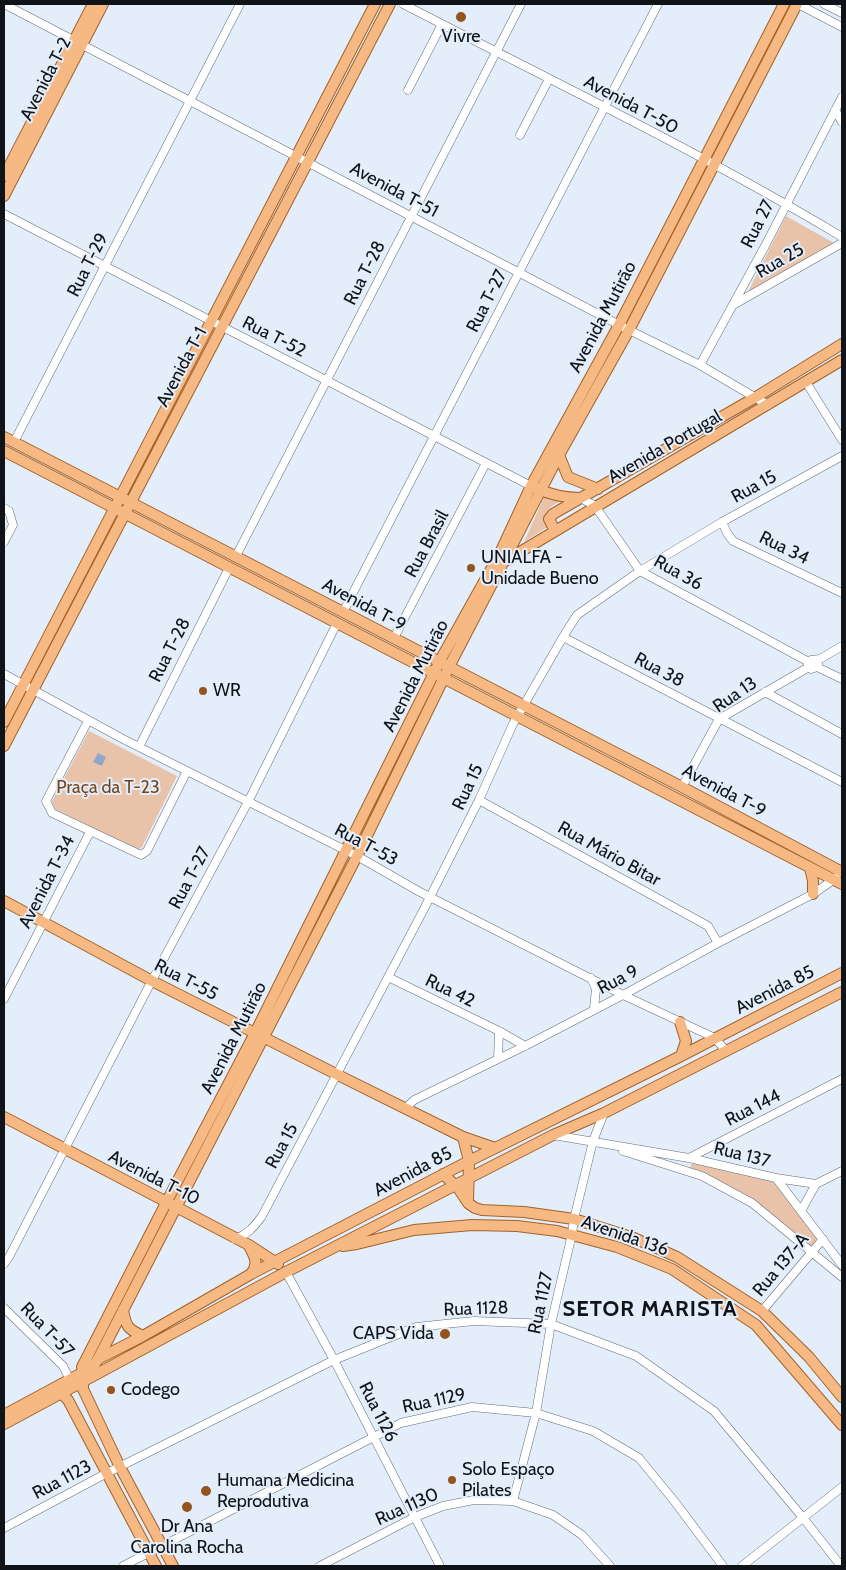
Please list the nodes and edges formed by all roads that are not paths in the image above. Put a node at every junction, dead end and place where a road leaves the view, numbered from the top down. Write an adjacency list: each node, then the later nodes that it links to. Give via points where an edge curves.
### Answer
1 (4, 4): 16 (street, Avenida T-51)
2 (93, 4): 16 (main road, Avenida T-2)
3 (103, 4): 16 (main road, Avenida T-2)
4 (240, 4): 21 (street, Rua T-29)
5 (375, 4): 27 (main road, Avenida T-1)
6 (390, 4): 29 (main road, Avenida T-1)
7 (402, 4): 14 (street, Avenida T-50)
8 (521, 4): 17 (street, Rua T-28)
9 (658, 4): 22 (street, Rua T-27)
10 (784, 4): 28 (main road, Avenida Mutirão)
11 (797, 4): 15 (street); 30 (main road, Avenida Mutirão)
12 (824, 4): 13 (street)
13 (842, 13)
14 (442, 24): 17 (street, Avenida T-50); 19 (street)
15 (842, 28)
16 (78, 43): 21 (street, Avenida T-51); 31 (main road, Avenida T-2); 32 (main road, Avenida T-2)
17 (496, 52): 18 (street, Avenida T-50); 35 (street, Rua T-28)
18 (549, 79): 22 (street, Avenida T-50); 26 (street)
19 (408, 90)
20 (842, 97): 23 (street, Rua 27)
21 (190, 101): 27 (street, Avenida T-51); 38 (street, Rua T-29)
22 (604, 107): 28 (street, Avenida T-50); 39 (street, Rua T-27)
23 (835, 110): 24 (street, Rua 27); 25 (street)
24 (830, 120): 25 (street); 33 (street, Rua 27)
25 (842, 122)
26 (520, 135)
27 (296, 156): 29 (street, Avenida T-51); 41 (main road, Avenida T-1)
28 (704, 160): 30 (street, Avenida T-50); 42 (main road, Avenida Mutirão)
29 (307, 162): 35 (street, Avenida T-51); 43 (main road, Avenida T-1)
30 (714, 165): 33 (street, Avenida T-50); 44 (main road, Avenida Mutirão)
31 (4, 176)
32 (4, 196)
33 (786, 204): 36 (street, Avenida T-50); 40 (street, Rua 27)
34 (4, 214): 38 (street, Rua T-52)
35 (411, 216): 39 (street, Avenida T-51); 48 (street, Rua T-28)
36 (842, 237)
37 (842, 243): 40 (street, Rua 25)
38 (105, 266): 41 (street, Rua T-52); 55 (street, Rua T-29)
39 (519, 272): 42 (street, Avenida T-51); 52 (street, Rua T-27)
40 (732, 306): 47 (street, Rua 27)
41 (211, 321): 43 (street, Rua T-52); 62 (main road, Avenida T-1)
42 (618, 325): 44 (street, Avenida T-51); 60 (main road, Avenida Mutirão)
43 (222, 327): 48 (street, Rua T-52); 64 (main road, Avenida T-1)
44 (629, 330): 47 (street, Avenida T-51); 57 (main road, Avenida Mutirão)
45 (842, 344): 50 (main road, Avenida Portugal)
46 (842, 360): 49 (main road, Avenida Portugal)
47 (700, 365): 50 (street, Avenida T-51)
48 (326, 380): 52 (street, Rua T-52); 72 (street, Rua T-28)
49 (806, 382): 51 (main road, Avenida Portugal); 54 (street)
50 (756, 398): 51 (street, Avenida T-51); 61 (main road, Avenida Portugal)
51 (768, 405): 65 (main road, Avenida Portugal)
52 (434, 436): 59 (street, Rua T-52); 77 (street, Rua T-27)
53 (4, 437): 55 (main road, Avenida T-9)
54 (842, 440)
55 (14, 442): 62 (main road, Avenida T-9)
56 (5, 455): 67 (main road, Avenida T-9)
57 (559, 455): 60 (main road, Avenida Mutirão); 61 (main road, via 568,477)
58 (842, 456): 69 (street, Rua 15)
59 (486, 463): 60 (street, Rua T-52); 80 (street, Rua Brasil)
60 (536, 488): 63 (main road, Rua 36); 73 (main road, Avenida Mutirão); 82 (main road, Avenida Mutirão)
61 (598, 489): 63 (main road, Avenida Portugal)
62 (120, 497): 64 (main road, Avenida T-9); 67 (main road, Avenida T-1)
63 (581, 498): 65 (street, Rua 36); 70 (main road, Avenida Portugal, via 553,514 550,519)
64 (130, 502): 68 (main road, Avenida T-1); 72 (main road, Avenida T-9)
65 (595, 506): 70 (main road, Avenida Portugal); 75 (street, Rua 36)
66 (4, 508): 71 (street, via 9,511 13,525)
67 (114, 508): 68 (main road, Avenida T-9); 89 (main road, Avenida T-1)
68 (124, 514): 74 (main road, Avenida T-9); 90 (main road, Avenida T-1)
69 (722, 522): 75 (street, Rua 15); 76 (street, Rua 34, via 733,540)
70 (557, 530): 73 (main road, Avenida Portugal)
71 (4, 542)
72 (236, 556): 77 (main road, Avenida T-9)
73 (504, 562): 84 (main road, Avenida Mutirão)
74 (229, 568): 78 (main road, Avenida T-9); 101 (street, Rua T-28)
75 (640, 571): 79 (street, Rua 15, via 577,616); 83 (street, Rua 36)
76 (842, 593)
77 (343, 612): 80 (main road, Avenida T-9)
78 (337, 623): 85 (main road, Avenida T-9); 106 (street, Rua T-27)
79 (563, 637): 92 (street, Rua 15); 95 (street, Rua 38)
80 (394, 638): 82 (main road, Avenida T-9)
81 (842, 646): 83 (street, Rua 13)
82 (440, 663): 84 (main road, Avenida T-9); 85 (main road, Avenida Mutirão)
83 (812, 664): 88 (street, Rua 36); 91 (street, Rua 13)
84 (449, 668): 87 (main road, Avenida Mutirão); 92 (main road, Avenida T-9)
85 (434, 673): 87 (main road, Avenida T-9); 108 (main road, Avenida Mutirão)
86 (4, 674): 89 (street, Rua T-53)
87 (444, 679): 94 (main road, Avenida T-9); 109 (main road, Avenida Mutirão)
88 (842, 679)
89 (23, 685): 90 (street, Rua T-53); 97 (main road, Avenida T-1)
90 (33, 690): 96 (street, Rua T-53); 100 (main road, Avenida T-1)
91 (764, 692): 93 (street, Rua 13); 99 (street)
92 (524, 705): 94 (street, Rua 15); 104 (main road, Avenida T-9)
93 (732, 711): 95 (street, Rua 13); 98 (street, via 733,720)
94 (518, 716): 105 (street, Rua 15); 110 (main road, Avenida T-9)
95 (719, 719): 98 (street, Rua 38); 104 (street, Rua 13)
96 (88, 721): 101 (street, Rua T-53); 107 (street, via 46,801 52,813)
97 (4, 722)
98 (741, 730): 103 (street, Rua 38)
99 (842, 734)
100 (4, 746)
101 (139, 747): 102 (street, Rua T-53)
102 (187, 771): 106 (street, Rua T-53); 107 (street, via 148,851 141,855)
103 (842, 782)
104 (682, 787): 111 (main road, Avenida T-9)
105 (479, 800): 114 (street, Rua 15); 117 (street, Rua Mário Bitar, via 708,926)
106 (248, 802): 108 (street, Rua T-53); 121 (street, Rua T-27)
107 (90, 832): 116 (street, Avenida T-34)
108 (347, 851): 109 (street, Rua T-53); 128 (main road, Avenida Mutirão)
109 (356, 856): 114 (street, Rua T-53); 128 (main road, Avenida Mutirão)
110 (810, 868): 112 (main road, Avenida T-9); 113 (main road)
111 (842, 872): 112 (street, Rua 9)
112 (839, 882): 113 (street, Rua 9)
113 (813, 894): 117 (street, Rua 9)
114 (429, 897): 119 (street, Rua 15); 120 (street, Rua T-53)
115 (4, 901): 116 (main road, Rua T-55)
116 (44, 922): 121 (main road, Rua T-55); 124 (street, Avenida T-34)
117 (718, 943): 122 (street, Rua 9)
118 (842, 974): 129 (main road, Avenida 85)
119 (388, 977): 127 (street, Rua 42); 134 (street, Rua 15)
120 (591, 978): 122 (street, Rua T-53); 125 (street, via 596,989)
121 (152, 981): 128 (main road, Rua T-55); 142 (street, Rua T-27)
122 (623, 995): 125 (street, Rua 9); 126 (street, Rua T-53)
123 (841, 995): 131 (main road, Avenida 85)
124 (4, 999)
125 (594, 1009): 130 (street, Rua 9)
126 (680, 1022): 129 (street, Rua T-53); 132 (main road, via 686,1041)
127 (498, 1031): 130 (street, Rua 42); 133 (street)
128 (259, 1035): 134 (main road, Rua T-55); 153 (main road, Avenida Mutirão); 155 (main road, Avenida Mutirão)
129 (715, 1038): 131 (street); 132 (main road, Avenida 85)
130 (525, 1046): 133 (street, Rua 9)
131 (726, 1052): 137 (main road, Avenida 85)
132 (681, 1056): 143 (main road, Avenida 85)
133 (498, 1059): 136 (street, Rua 9, via 414,1100)
134 (337, 1075): 136 (main road, Rua T-55); 159 (street, Rua 15, via 262,1216 254,1228)
135 (842, 1079): 144 (street, Rua 144)
136 (405, 1109): 140 (main road, Rua T-55)
137 (604, 1113): 139 (main road, Avenida 85); 141 (street, Rua 1127)
138 (4, 1117): 142 (main road, Avenida T-10)
139 (553, 1135): 141 (street, Rua 137); 149 (main road, Avenida 85)
140 (463, 1137): 143 (main road, Rua T-55); 145 (main road)
141 (593, 1142): 144 (street, Rua 137); 146 (street, Rua 137); 157 (street, Rua 1127)
142 (66, 1148): 153 (main road, Avenida T-10); 165 (street, Rua T-27)
143 (495, 1148): 145 (main road, Avenida 85)
144 (689, 1158): 146 (street); 150 (street, Rua 137)
145 (469, 1161): 148 (main road, Avenida 85); 149 (main road)
146 (684, 1169): 163 (street, Rua 137, via 752,1204)
147 (842, 1170): 151 (street)
148 (443, 1174): 152 (main road); 164 (main road, Avenida 85)
149 (470, 1178): 152 (main road, Avenida 85); 154 (main road)
150 (776, 1178): 151 (street); 156 (street, Rua 137)
151 (816, 1184): 156 (street)
152 (455, 1185): 154 (main road); 162 (main road, Avenida 85)
153 (166, 1203): 155 (main road, Avenida T-10); 177 (main road, Avenida Mutirão)
154 (468, 1203): 157 (main road, Avenida 136, via 482,1210)
155 (176, 1208): 159 (main road, Avenida T-10); 171 (main road, Avenida Mutirão)
156 (802, 1211): 160 (street, Rua 137)
157 (574, 1219): 158 (street, Rua 1127); 172 (main road, Avenida 136, via 634,1238 677,1257)
158 (572, 1234): 162 (main road, Avenida 136, via 517,1226 472,1225 414,1230); 173 (street, Rua 1127); 186 (main road, Avenida 136, via 672,1269 756,1325)
159 (235, 1239): 161 (main road, Avenida T-10)
160 (823, 1239): 163 (street, Rua 137-A); 166 (street, Rua 137)
161 (249, 1246): 164 (main road, Avenida T-10); 168 (main road, via 256,1261)
162 (337, 1246): 167 (main road, Avenida 85)
163 (813, 1252): 169 (street, Rua 137); 172 (street, Rua 137-A)
164 (275, 1262): 167 (main road, Avenida T-10); 168 (main road, Avenida 85)
165 (4, 1264)
166 (842, 1265)
167 (286, 1272): 176 (street, Rua 1126); 179 (main road, Avenida 85)
168 (251, 1274): 174 (main road, Avenida 85)
169 (842, 1277)
170 (4, 1308): 178 (street, Rua T-57, via 63,1366)
171 (123, 1310): 174 (main road, via 129,1328); 175 (main road, Avenida Mutirão)
172 (762, 1311): 181 (main road, Avenida 136, via 809,1357)
173 (551, 1324): 176 (street, Rua 1128, via 474,1321 416,1327); 183 (street, Rua 1127); 193 (street, Rua 1128, via 636,1356 714,1411)
174 (143, 1336): 175 (main road, Avenida 85)
175 (98, 1359): 177 (main road, Avenida 85); 184 (main road, via 93,1367)
176 (334, 1360): 187 (street, Rua 1126); 188 (street, Rua 1128)
177 (82, 1367): 178 (main road, Avenida 85)
178 (67, 1374): 182 (main road, Avenida 85)
179 (83, 1382): 180 (main road, Avenida 85); 188 (main road, via 83,1389)
180 (61, 1393): 185 (main road, Avenida 85); 189 (main road, via 68,1400)
181 (842, 1397)
182 (4, 1408)
183 (536, 1413): 187 (street, Rua 1129, via 472,1407 401,1423); 191 (street, Rua 1127); 203 (street, Rua 1129, via 593,1431 639,1458)
184 (4, 1415)
185 (4, 1424)
186 (842, 1425)
187 (373, 1436): 192 (street, Rua 1126); 195 (street, Rua 1129)
188 (120, 1467): 189 (street, Rua 1128); 195 (main road)
189 (107, 1473): 194 (street, Rua 1123); 196 (main road)
190 (842, 1487): 193 (street)
191 (513, 1501): 192 (street, Rua 1130, via 474,1500 443,1506); 202 (street, Rua 1130, via 553,1514 582,1536)
192 (415, 1517): 200 (street, Rua 1130); 201 (street, Rua 1126)
193 (804, 1519): 204 (street); 205 (street, Rua 1128)
194 (4, 1528)
195 (162, 1546): 196 (street, Rua 1129); 199 (main road)
196 (148, 1553): 197 (street, Rua 1129); 198 (main road)
197 (124, 1566)
198 (156, 1566)
199 (173, 1566)
200 (320, 1566)
201 (440, 1566)
202 (610, 1566)
203 (723, 1566)
204 (742, 1566)
205 (841, 1566)

